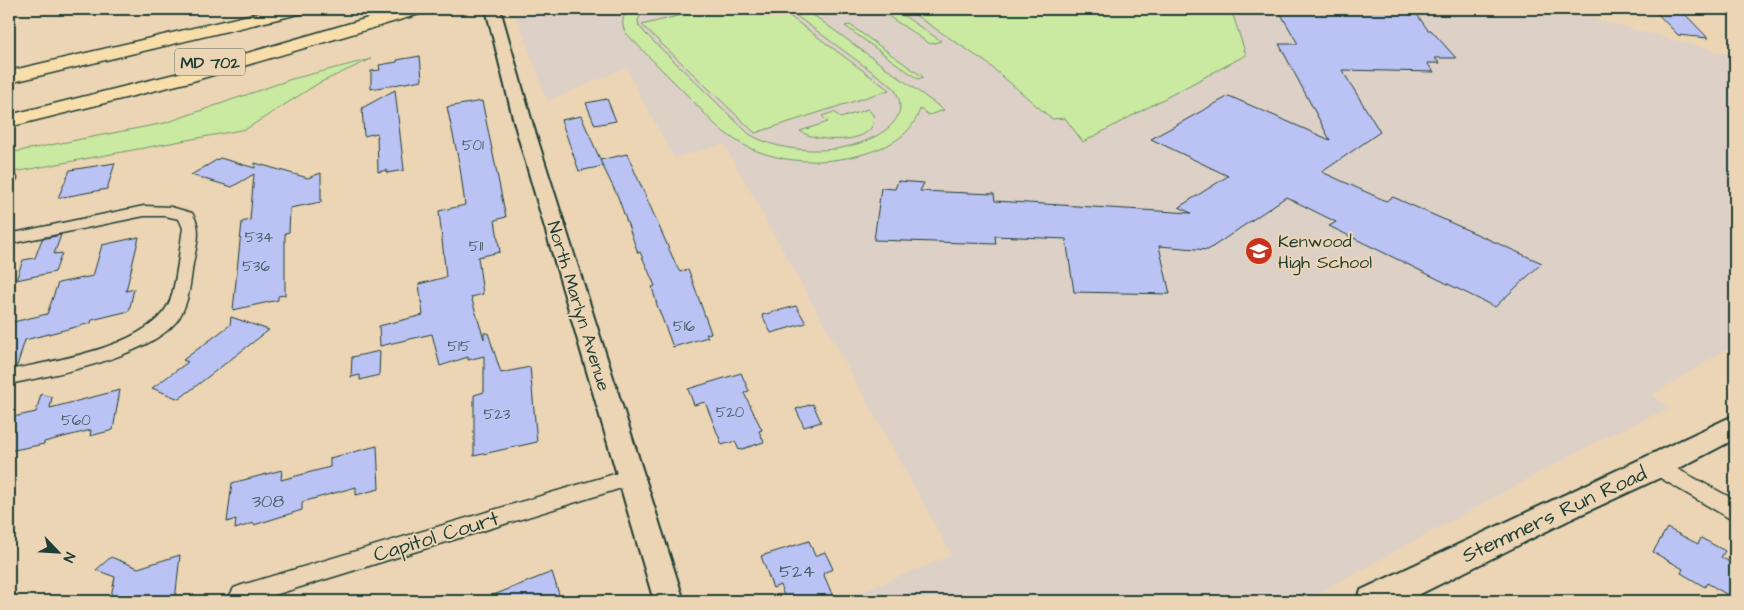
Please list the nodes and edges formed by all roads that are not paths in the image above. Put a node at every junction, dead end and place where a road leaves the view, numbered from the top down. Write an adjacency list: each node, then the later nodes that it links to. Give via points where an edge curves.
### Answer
1 (286, 9): 6 (highway)
2 (297, 9): 7 (highway, MD 702)
3 (411, 9): 8 (highway, MD 702)
4 (417, 9): 9 (highway, via 186,77)
5 (494, 14): 14 (street, North Marlyn Avenue, via 526,132)
6 (9, 67)
7 (9, 77)
8 (9, 112)
9 (9, 121)
10 (9, 239): 11 (street, via 144,211 180,213 186,216 191,228 179,301 176,312 166,322 111,353)
11 (9, 377)
12 (1735, 426): 13 (main road, Stemmers Run Road)
13 (1657, 466): 15 (street); 18 (main road, Stemmers Run Road)
14 (630, 477): 16 (street, Capitol Court); 17 (street, North Marlyn Avenue)
15 (1735, 511)
16 (242, 595)
17 (670, 601)
18 (1373, 601)

